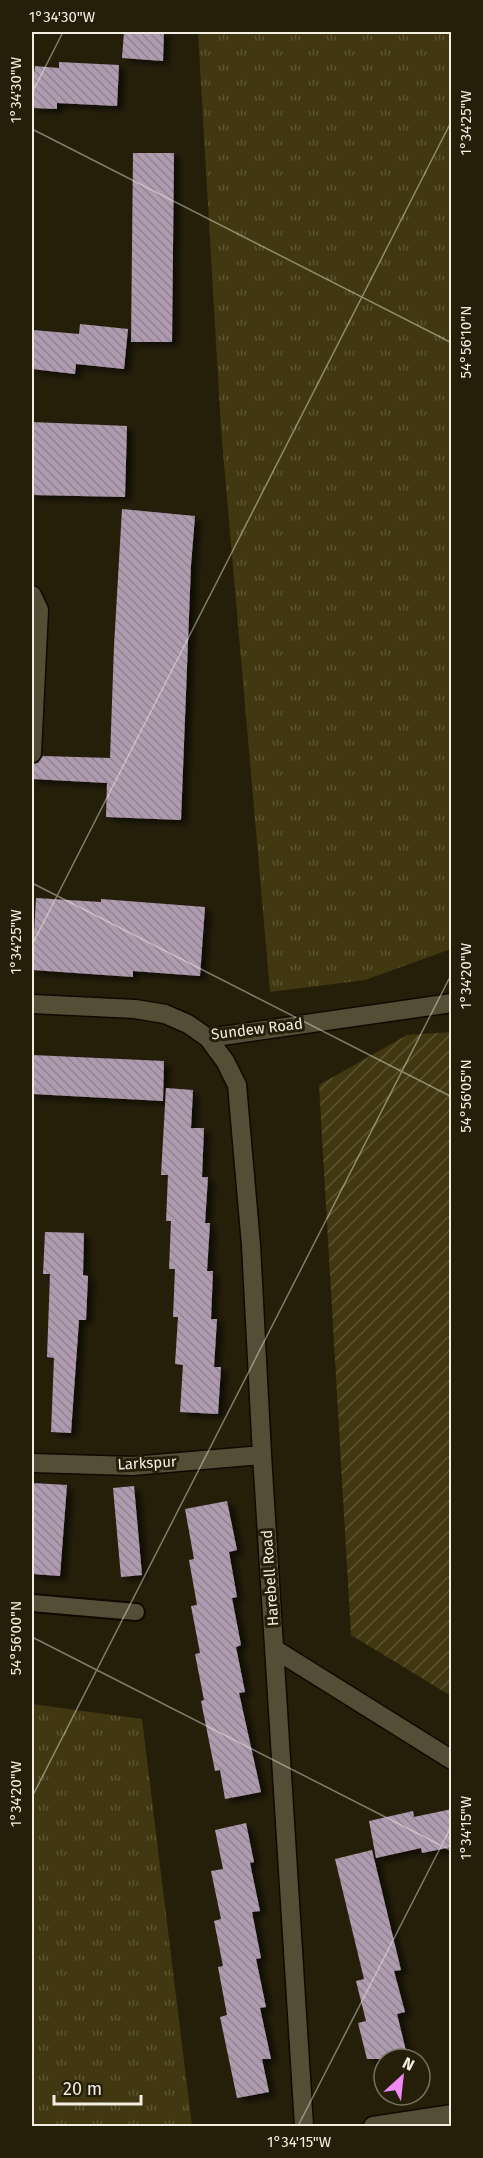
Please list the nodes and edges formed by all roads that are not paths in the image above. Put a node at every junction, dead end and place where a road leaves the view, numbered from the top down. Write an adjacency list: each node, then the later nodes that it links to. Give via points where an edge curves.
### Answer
1 (32, 595): 2 (street, via 39,610)
2 (32, 753)
3 (452, 1003): 5 (street, Sundew Road)
4 (32, 1004): 5 (street, Sundew Road, via 165,1014)
5 (208, 1038): 6 (street, Harebell Road, via 237,1085 251,1245)
6 (262, 1455): 7 (street, Larkspur, via 132,1466); 10 (street, Harebell Road)
7 (32, 1463)
8 (32, 1603): 9 (lane)
9 (136, 1612)
10 (276, 1650): 11 (street); 13 (street, Harebell Road)
11 (452, 1761)
12 (452, 2114): 14 (street)
13 (304, 2127)
14 (373, 2127)

